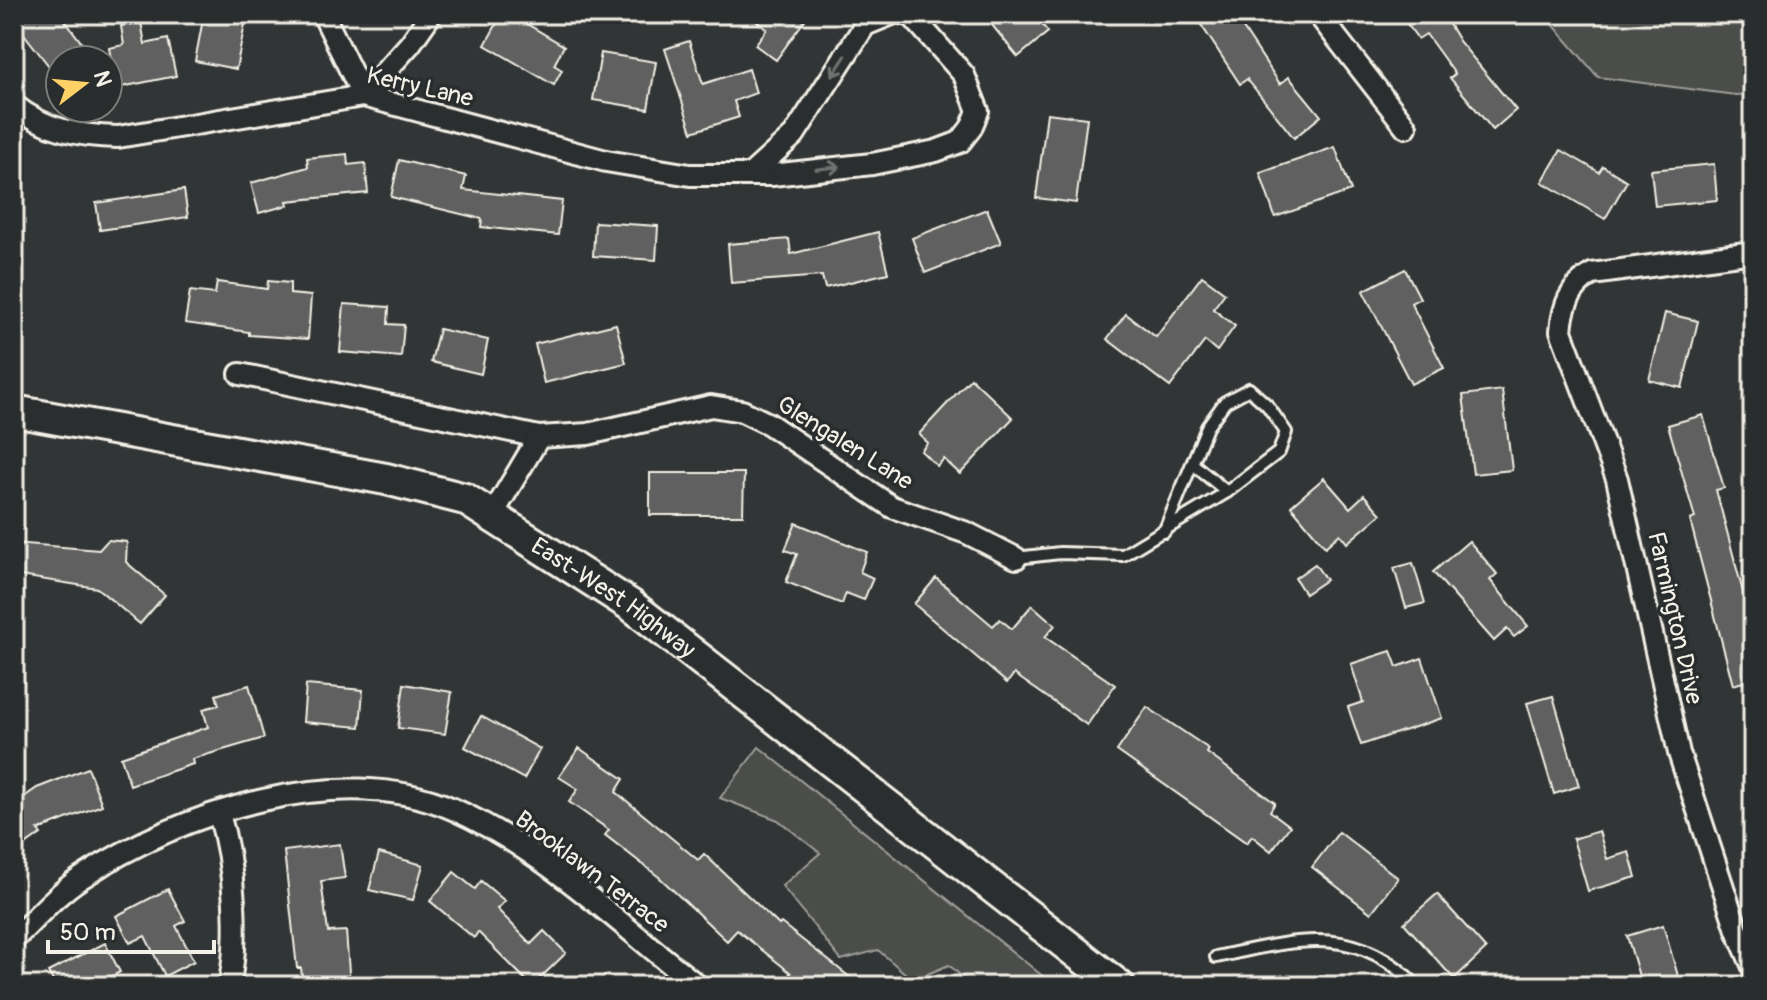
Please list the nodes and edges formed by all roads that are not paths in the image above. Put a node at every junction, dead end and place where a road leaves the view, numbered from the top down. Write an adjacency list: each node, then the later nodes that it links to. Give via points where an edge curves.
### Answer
1 (323, 14): 6 (street)
2 (431, 14): 6 (street)
3 (892, 14): 9 (street, one-way to 9, via 865,25 794,135)
4 (904, 14): 9 (street, Kerry Lane, one-way to 4, via 872,164 960,142 978,111 974,97 964,75 912,16)
5 (1318, 14): 8 (street)
6 (363, 96): 7 (street, Kerry Lane, via 118,137 78,136 30,118); 9 (street, Kerry Lane, via 606,161 690,175)
7 (14, 105)
8 (1406, 127)
9 (750, 175)
10 (1753, 252): 22 (street, Farmington Drive, via 1592,274 1577,283 1563,310 1561,331 1617,479 1679,753)
11 (240, 374): 13 (street)
12 (14, 411): 16 (main road, East-West Highway, via 386,479 465,499)
13 (539, 437): 16 (street); 18 (street, Glengalen Lane, via 588,434 711,406 742,411 892,507 967,533)
14 (1193, 464): 15 (lane); 15 (lane, via 1207,427 1225,402 1249,389 1286,432 1279,452); 17 (lane)
15 (1227, 492): 17 (lane)
16 (493, 514): 25 (main road, East-West Highway, via 632,606)
17 (1164, 532): 18 (lane, via 1123,555)
18 (1016, 558)
19 (219, 814): 20 (street, Brooklawn Terrace, via 141,843 78,879); 23 (street, via 230,849 234,965); 24 (street, Brooklawn Terrace, via 333,788 391,791 452,809 515,843)
20 (14, 939)
21 (1216, 957): 26 (lane, via 1322,939 1378,955)
22 (1753, 967)
23 (229, 986)
24 (698, 986)
25 (1119, 986)
26 (1416, 986)

